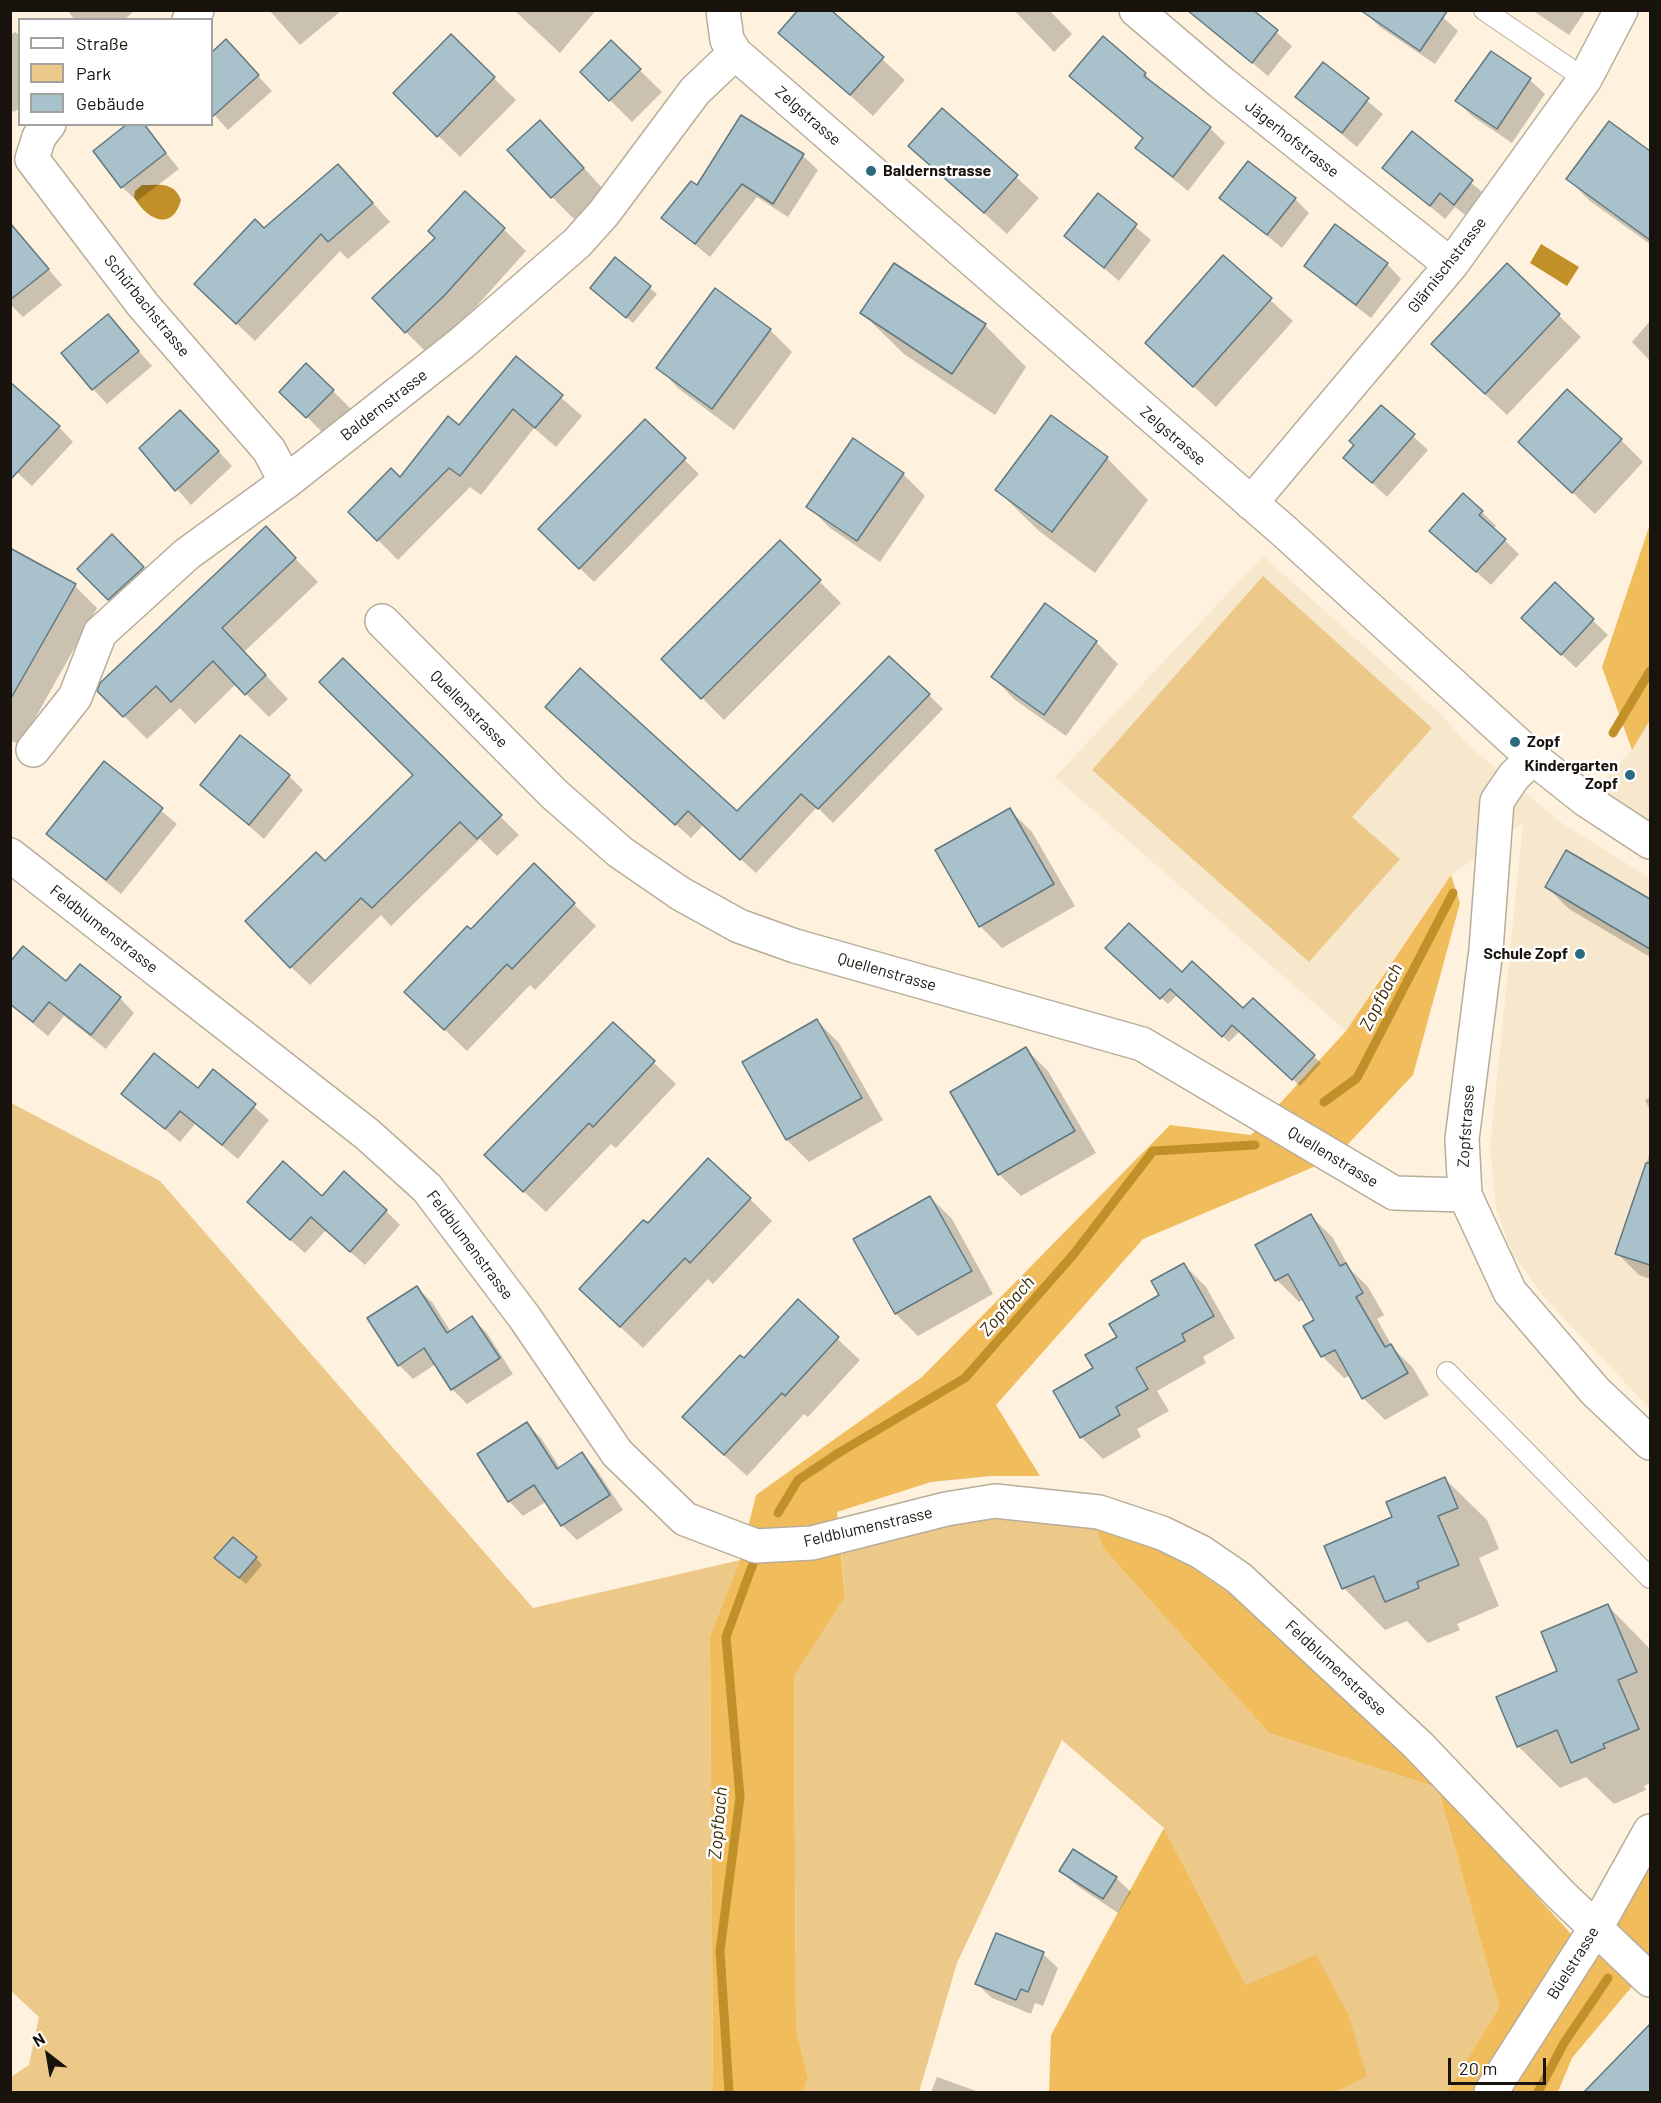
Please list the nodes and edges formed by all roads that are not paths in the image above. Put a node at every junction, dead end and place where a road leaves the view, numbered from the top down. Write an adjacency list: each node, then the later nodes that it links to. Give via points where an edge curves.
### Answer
1 (723, 10): 5 (street, Zelgstrasse, via 727,40)
2 (1136, 10): 8 (street, Jägerhofstrasse)
3 (1484, 10): 6 (lane)
4 (1621, 10): 6 (street, Glärnischstrasse)
5 (735, 53): 9 (street, Baldernstrasse, via 695,91 577,243 462,344); 10 (street, Zelgstrasse)
6 (1585, 79): 8 (street, Glärnischstrasse)
7 (47, 126): 9 (street, Schürbachstrasse, via 32,159 143,304 269,450)
8 (1451, 265): 10 (street, Glärnischstrasse)
9 (286, 482): 12 (street, Baldernstrasse, via 187,554 100,633 75,697)
10 (1251, 503): 13 (street, Zelgstrasse)
11 (382, 621): 16 (street, Quellenstrasse, via 554,794 620,852 681,894 739,926 795,946 1142,1044 1394,1193)
12 (33, 750)
13 (1533, 758): 14 (street, Zelgstrasse, via 1586,800); 16 (street, Zopfstrasse, via 1514,776 1497,801 1486,950 1462,1139)
14 (1650, 842)
15 (10, 855): 21 (street, Feldblumenstrasse, via 367,1134 427,1188 525,1318 617,1453 685,1519 756,1546 789,1545 812,1543 946,1509 995,1502 1099,1512 1162,1533 1201,1552 1239,1578 1419,1746 1560,1894)
16 (1465, 1195): 18 (street, Zopfstrasse, via 1510,1292 1595,1391)
17 (1447, 1372): 19 (lane)
18 (1650, 1443)
19 (1650, 1578)
20 (1650, 1831): 21 (street, Büelstrasse)
21 (1597, 1926): 22 (street, Feldblumenstrasse); 23 (street, Büelstrasse)
22 (1650, 1980)
23 (1491, 2092)

